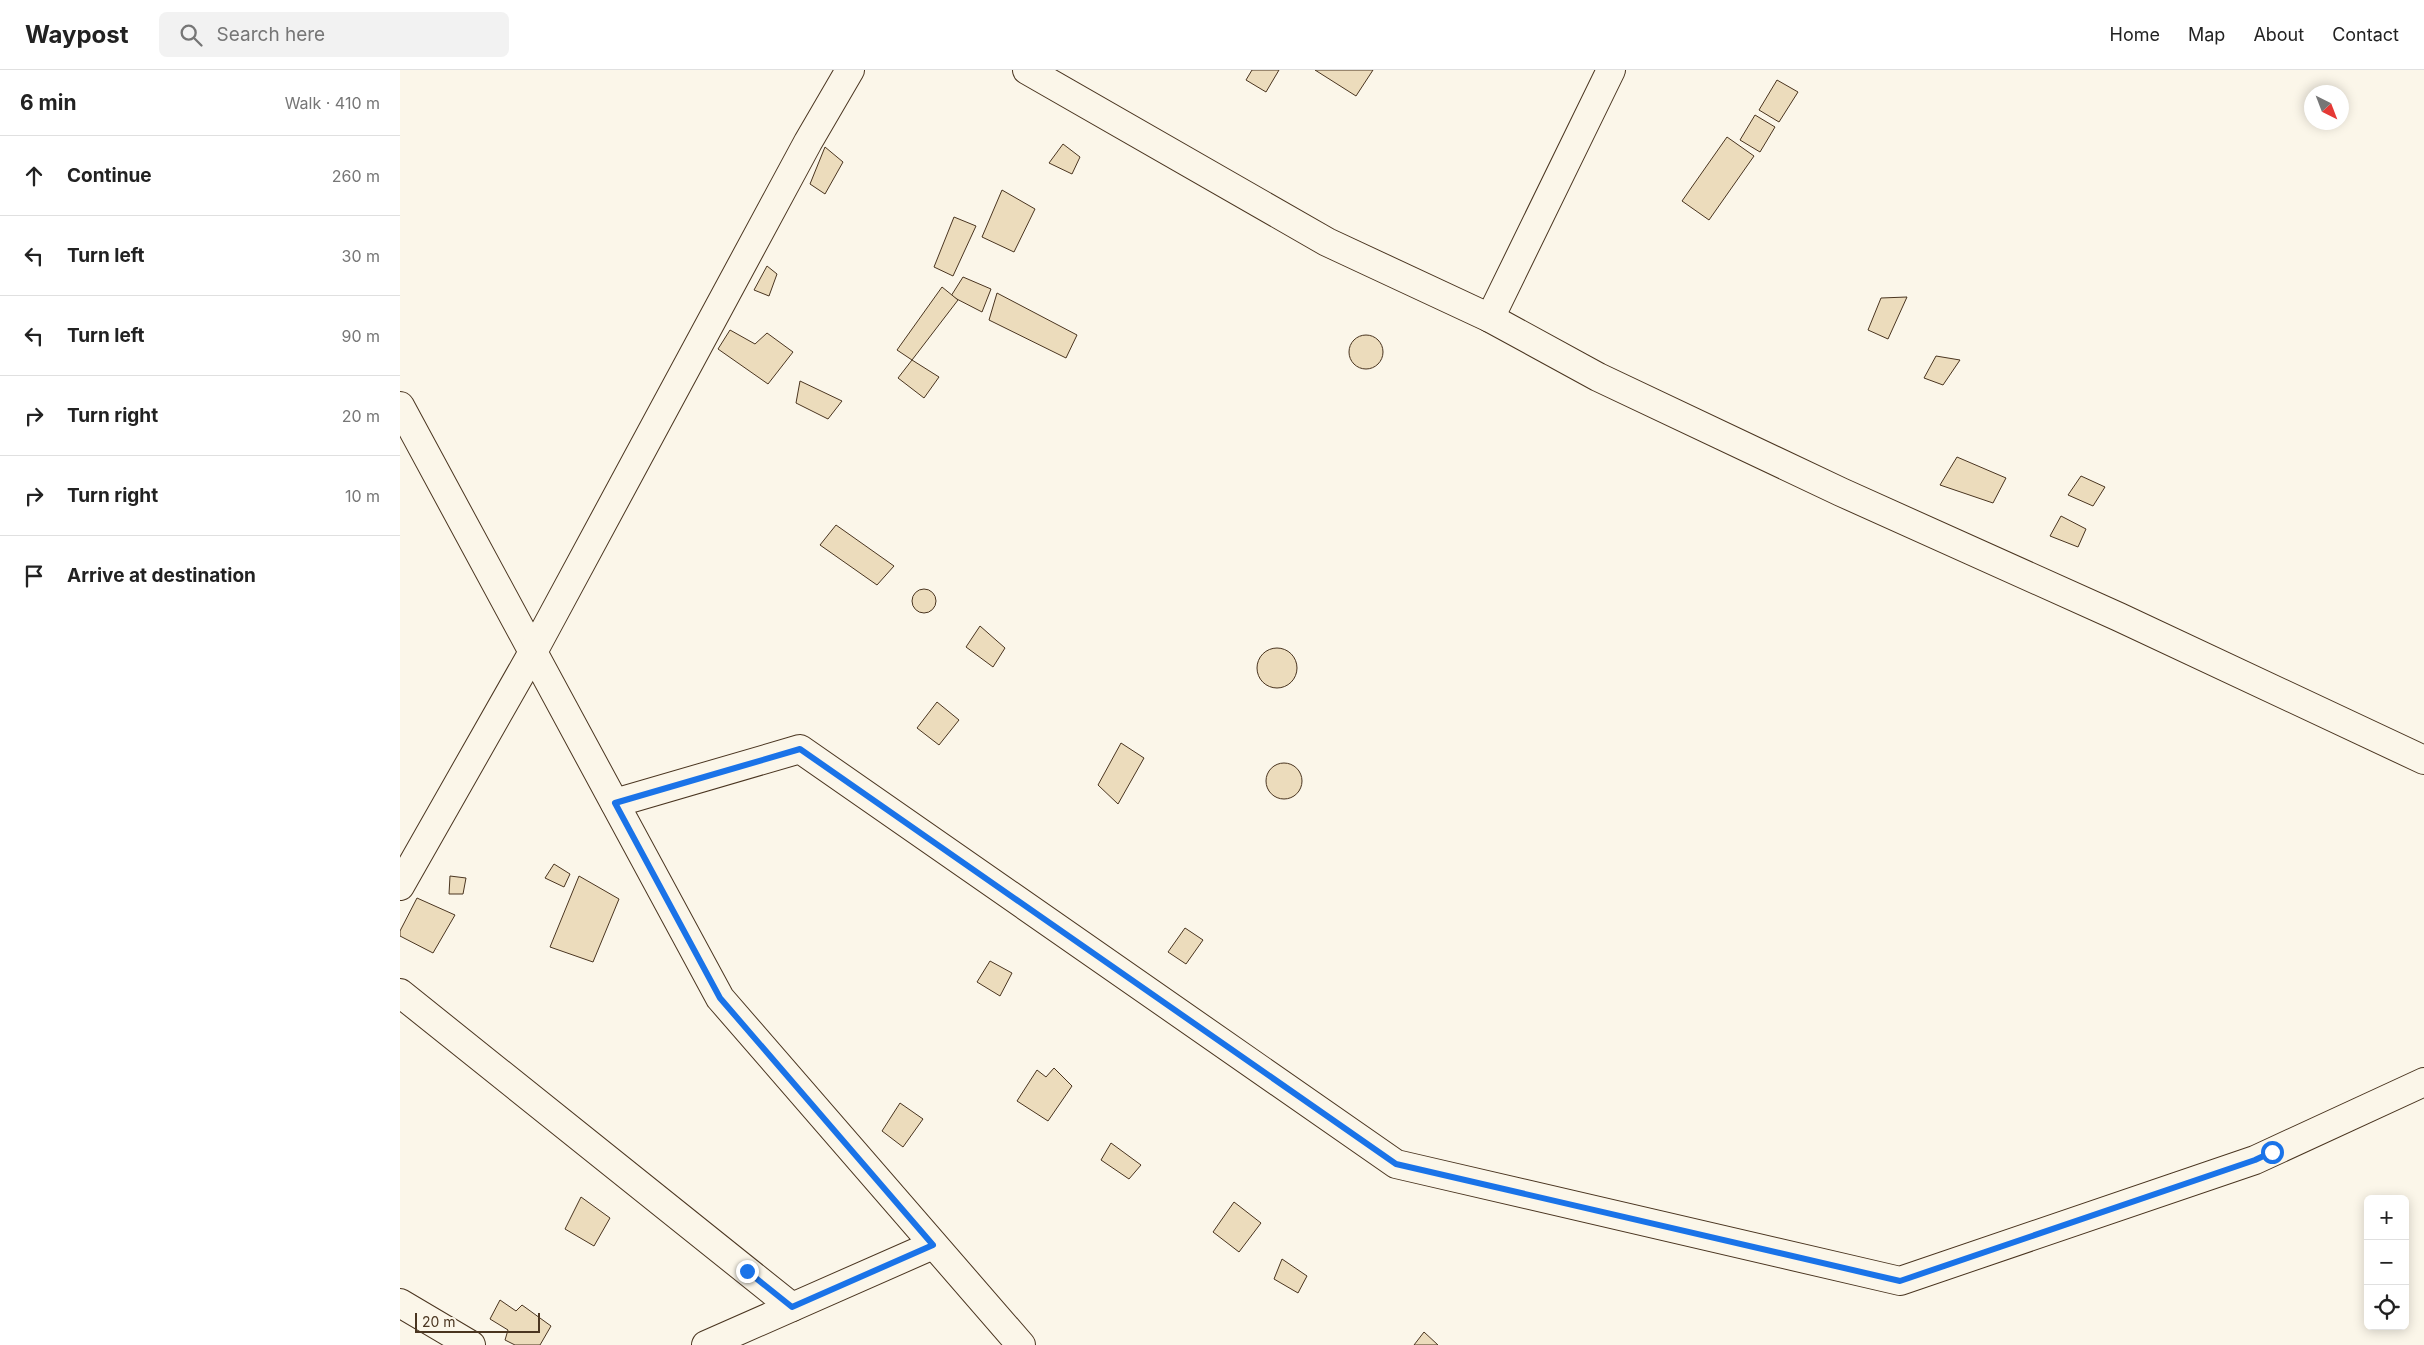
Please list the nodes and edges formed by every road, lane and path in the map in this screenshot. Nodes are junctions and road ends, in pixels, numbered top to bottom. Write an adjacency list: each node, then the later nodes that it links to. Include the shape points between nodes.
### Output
1 (850, 70): 6 (street)
2 (1027, 70): 4 (street, via 1326,242)
3 (1611, 70): 4 (street)
4 (1490, 318): 7 (street, via 1598,377)
5 (400, 406): 6 (street)
6 (533, 652): 8 (street); 9 (street)
7 (2424, 760)
8 (615, 803): 11 (street, via 800,749 1396,1164 1900,1281 2255,1160); 12 (street, via 720,998)
9 (400, 886)
10 (400, 993): 14 (street)
11 (2424, 1082)
12 (933, 1245): 14 (street); 17 (street)
13 (400, 1303): 15 (street)
14 (792, 1307): 16 (street)
15 (471, 1345)
16 (706, 1345)
17 (1021, 1345)

